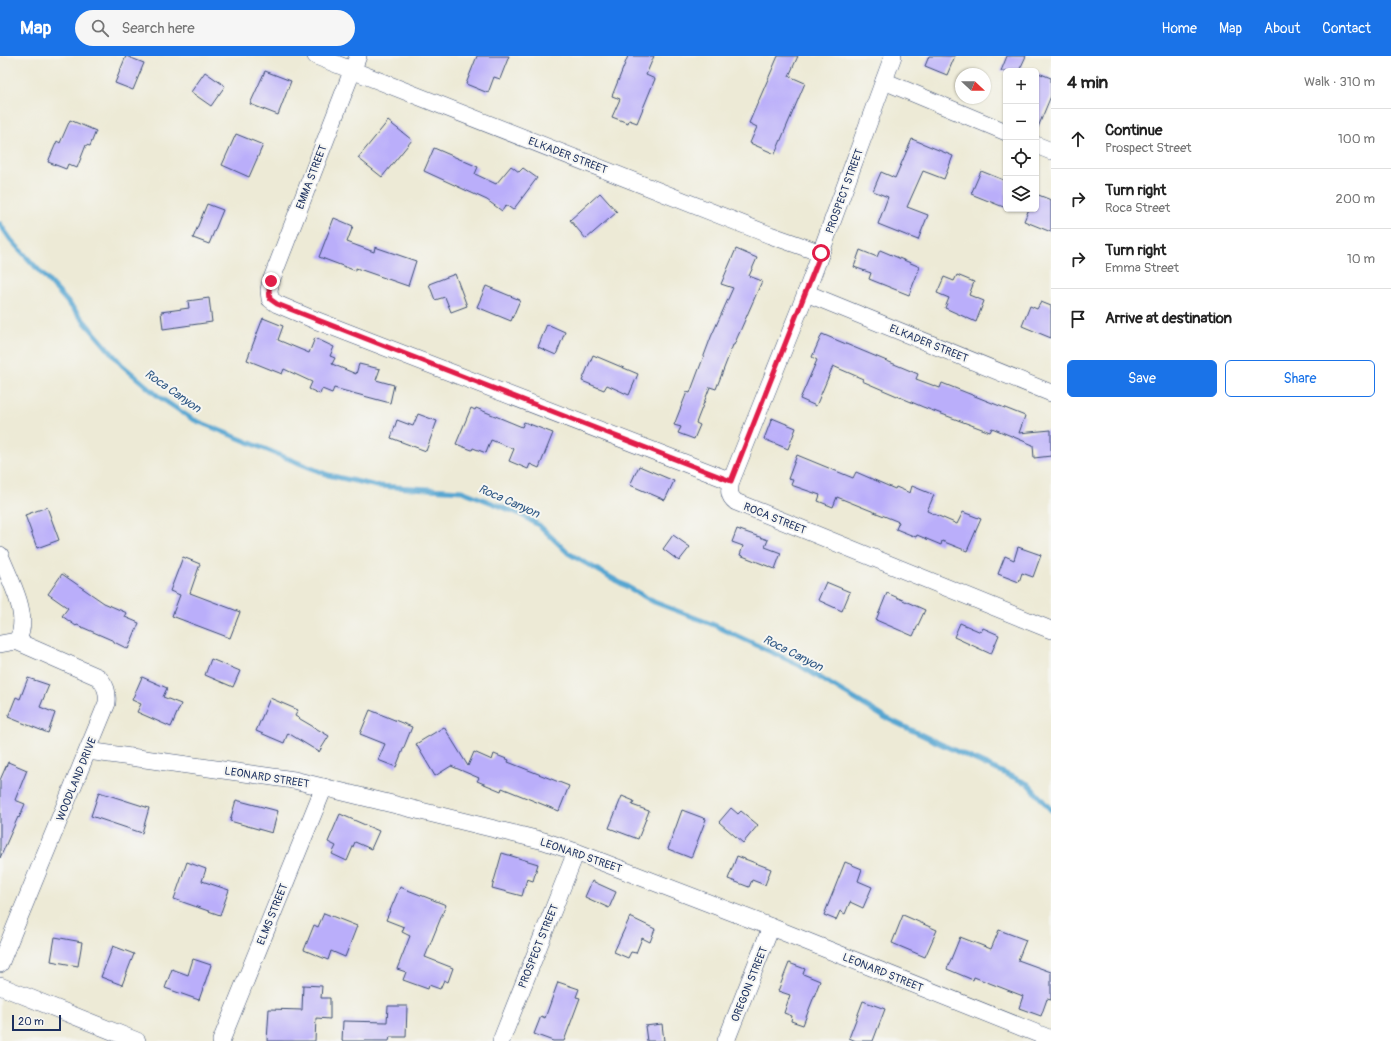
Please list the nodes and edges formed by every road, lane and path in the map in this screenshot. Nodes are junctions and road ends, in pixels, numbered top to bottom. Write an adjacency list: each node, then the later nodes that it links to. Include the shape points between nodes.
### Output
1 (316, 56): 3 (street, ELKADER STREET)
2 (893, 56): 4 (street, PROSPECT STREET)
3 (355, 63): 8 (street, ELKADER STREET, via 756,229); 11 (street, EMMA STREET, via 271,281 270,299 310,318)
4 (884, 81): 5 (street); 8 (street, PROSPECT STREET)
5 (1003, 131)
6 (1039, 146): 7 (street)
7 (1051, 151)
8 (821, 253): 9 (street, PROSPECT STREET)
9 (806, 293): 10 (street, ELKADER STREET); 11 (street, PROSPECT STREET)
10 (1051, 393)
11 (731, 481): 13 (street, ROCA STREET, via 729,494 736,502)
12 (0, 555): 14 (street, via 20,605 21,630)
13 (1051, 630)
14 (8, 643): 15 (street, WOODLAND DRIVE, via 98,677 104,683 108,693 107,703)
15 (88, 751): 16 (street, LEONARD STREET, via 294,780); 19 (street, WOODLAND DRIVE)
16 (324, 787): 17 (street, LEONARD STREET, via 544,841); 23 (street, ELMS STREET)
17 (576, 852): 18 (street, LEONARD STREET); 24 (street, PROSPECT STREET)
18 (771, 927): 21 (street, LEONARD STREET); 25 (street, OREGON STREET)
19 (0, 964)
20 (0, 986): 22 (street)
21 (1051, 1039)
22 (137, 1041)
23 (221, 1041)
24 (501, 1041)
25 (726, 1041)

